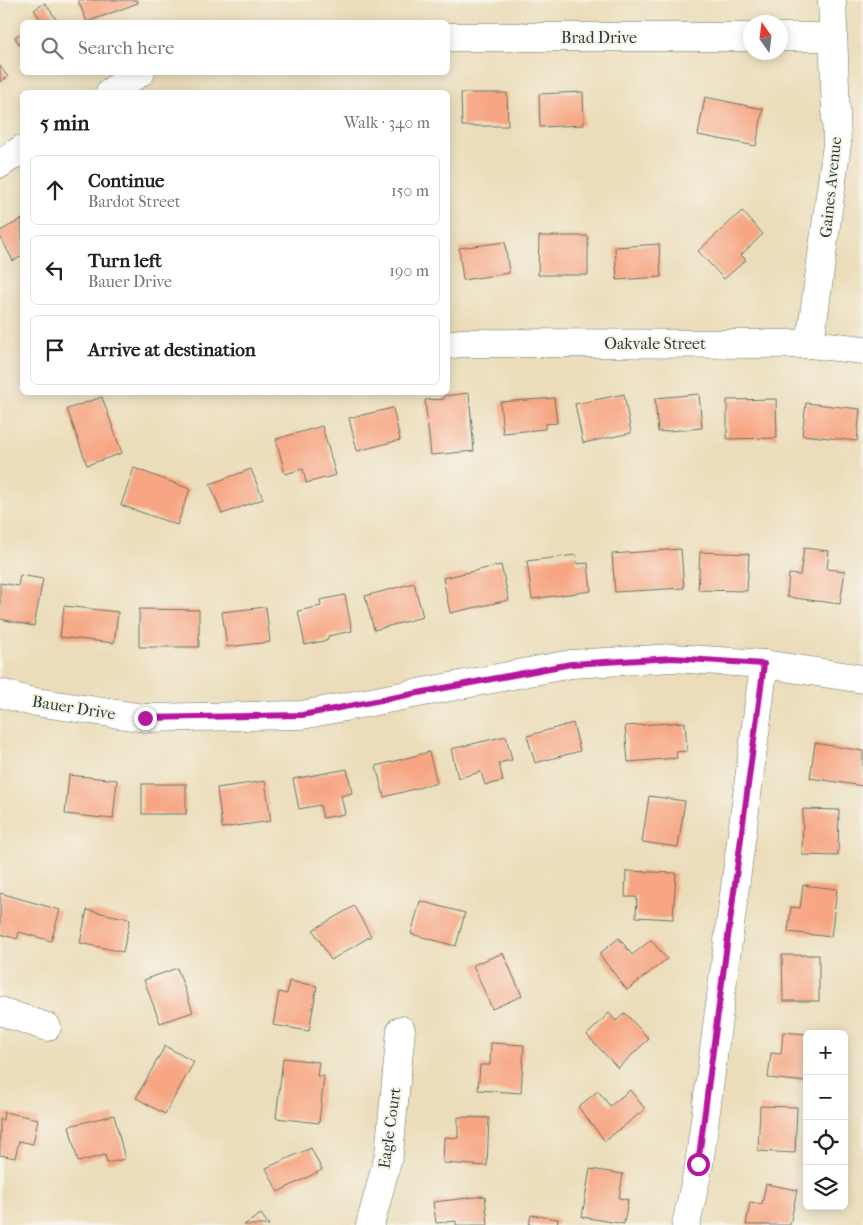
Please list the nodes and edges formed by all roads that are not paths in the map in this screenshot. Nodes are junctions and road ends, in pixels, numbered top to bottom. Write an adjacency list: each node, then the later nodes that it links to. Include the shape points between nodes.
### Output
1 (832, 0): 5 (street, Gaines Avenue)
2 (450, 37): 3 (street, Brad Drive)
3 (743, 37)
4 (788, 37): 5 (street)
5 (832, 37): 10 (street, Gaines Avenue, via 837,144)
6 (137, 75): 7 (street)
7 (113, 90)
8 (20, 150): 9 (street)
9 (0, 164)
10 (810, 344): 11 (street, Oakvale Street); 12 (street, Oakvale Street)
11 (450, 345)
12 (863, 350)
13 (764, 664): 14 (street, Bauer Drive); 15 (street, Bauer Drive, via 673,658 571,664 302,715 145,718 29,701); 20 (street, via 700,1155)
14 (863, 679)
15 (0, 693)
16 (0, 1011): 17 (street)
17 (47, 1027)
18 (401, 1030): 19 (street, Eagle Court, via 389,1154)
19 (370, 1225)
20 (686, 1225)

